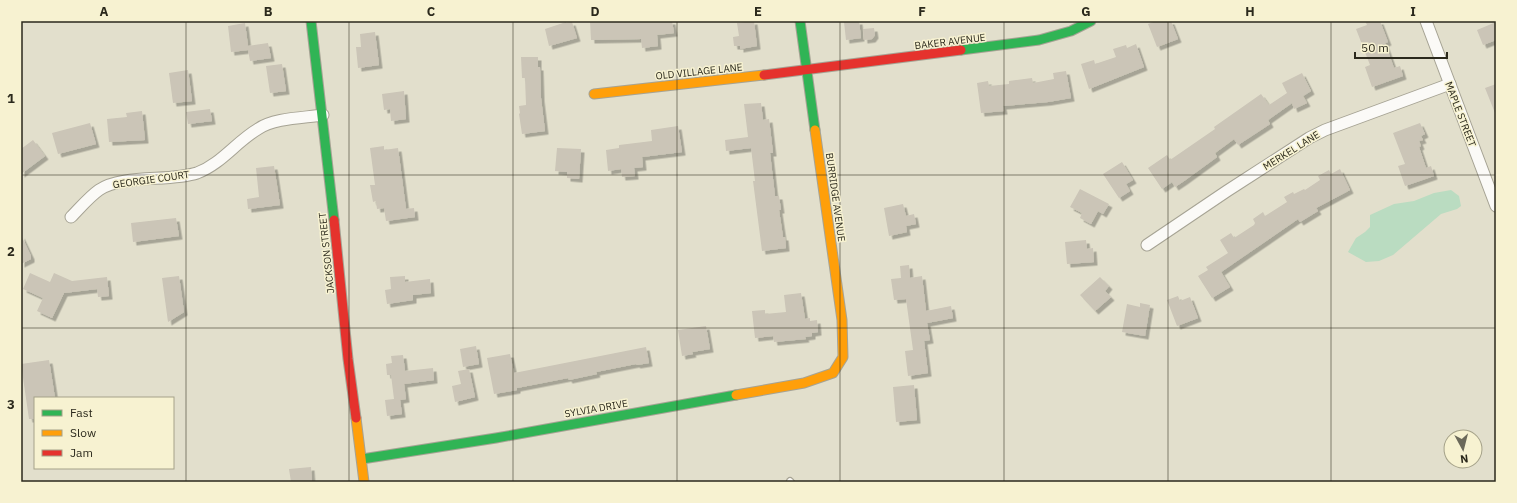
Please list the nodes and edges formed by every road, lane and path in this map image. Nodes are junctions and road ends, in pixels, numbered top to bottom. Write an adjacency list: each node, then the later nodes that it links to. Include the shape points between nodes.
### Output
1 (311, 21): 8 (street, JACKSON STREET)
2 (800, 21): 5 (street, BURRIDGE AVENUE)
3 (1091, 21): 5 (street, BAKER AVENUE, via 1071,31 1039,40)
4 (1426, 21): 6 (street, MAPLE STREET)
5 (807, 70): 7 (street, OLD VILLAGE LANE); 12 (street, BURRIDGE AVENUE, via 842,320 843,357)
6 (1450, 84): 9 (street, MAPLE STREET); 11 (street, MERKEL LANE, via 1309,138)
7 (594, 94)
8 (322, 115): 10 (street, GEORGIE COURT, via 270,122 247,136 215,164 196,173 112,183 98,190); 13 (street, JACKSON STREET, via 350,378)
9 (1496, 206)
10 (71, 217)
11 (1147, 245)
12 (833, 373): 13 (street, SYLVIA DRIVE, via 804,383)
13 (362, 459): 14 (street, JACKSON STREET)
14 (364, 482)

